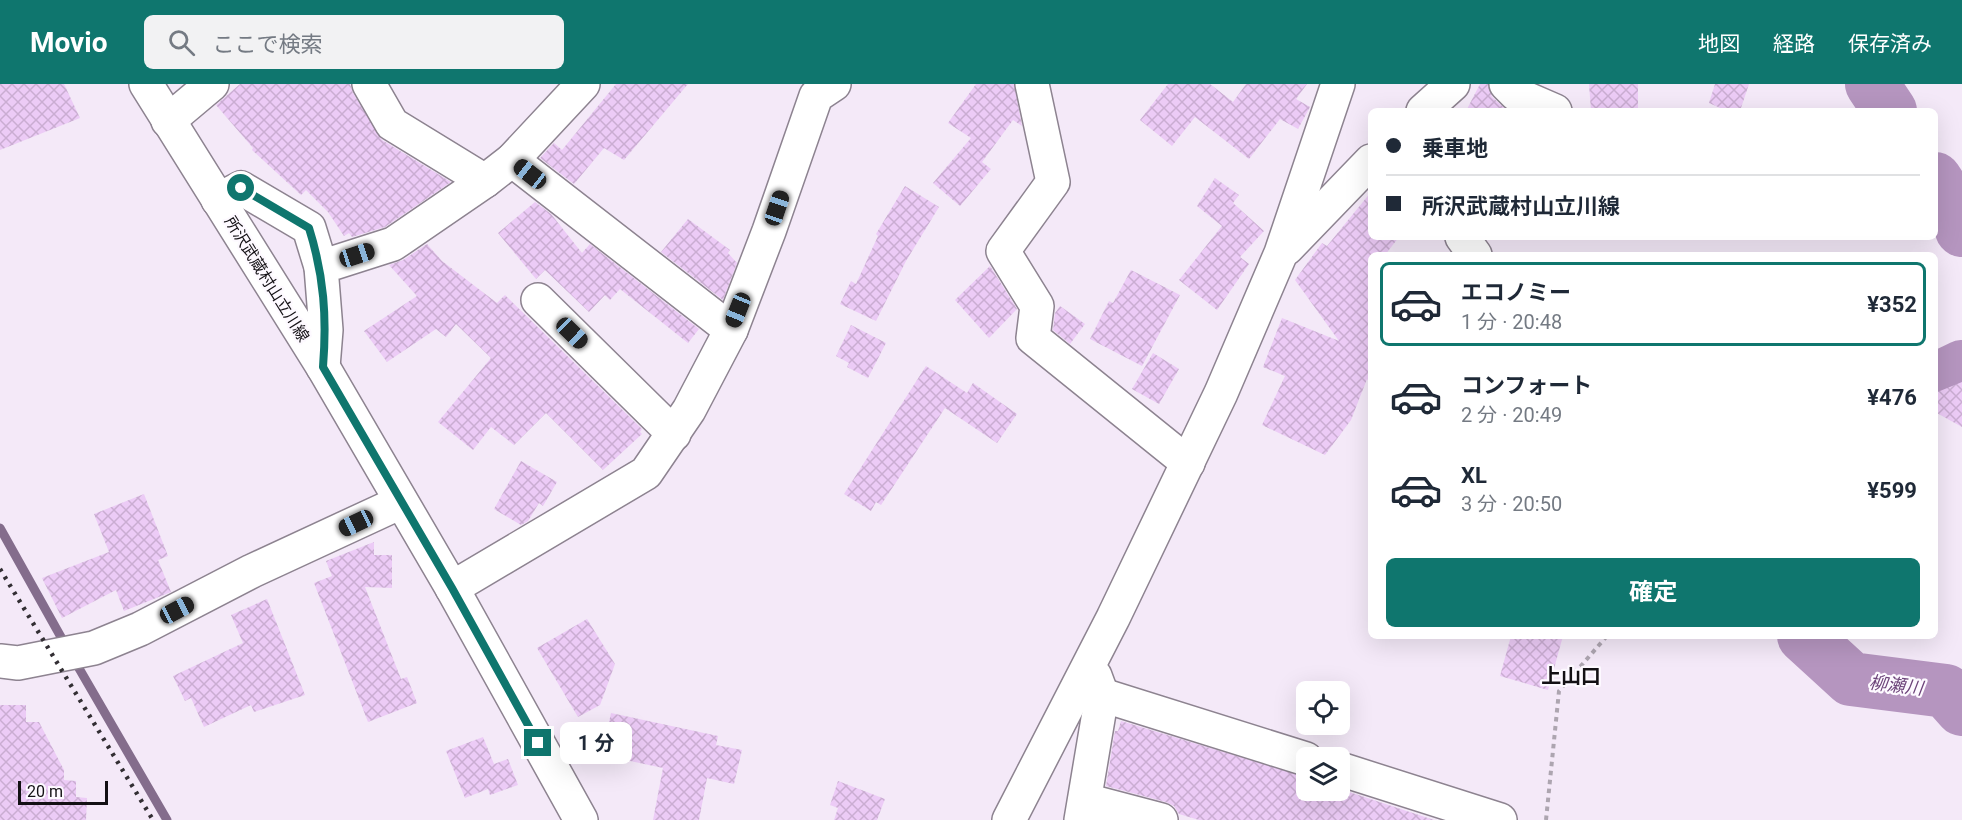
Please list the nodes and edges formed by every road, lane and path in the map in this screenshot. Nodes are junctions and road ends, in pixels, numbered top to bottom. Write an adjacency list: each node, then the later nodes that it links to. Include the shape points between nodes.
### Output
1 (146, 84): 12 (street, 所沢武蔵村山立川線)
2 (212, 84): 12 (street)
3 (369, 84): 15 (street, via 392,124)
4 (583, 84): 13 (street)
5 (1032, 84): 23 (street, via 1053,182 1003,250 1037,306 1033,338)
6 (1338, 84): 17 (street)
7 (1453, 84): 10 (street)
8 (1506, 84): 11 (street, via 1516,94)
9 (818, 88): 20 (street)
10 (1426, 108)
11 (1548, 108)
12 (168, 121): 16 (street, 所沢武蔵村山立川線)
13 (512, 160): 15 (street); 20 (street)
14 (1368, 164): 17 (street)
15 (485, 181): 18 (street, via 393,244)
16 (218, 200): 18 (street, via 241,188 309,228); 21 (street, 所沢武蔵村山立川線)
17 (1281, 253): 23 (street)
18 (321, 267): 21 (street, via 326,330)
19 (538, 300): 22 (street)
20 (730, 330): 22 (street)
21 (323, 367): 24 (street, 所沢武蔵村山立川線)
22 (674, 434): 25 (street, via 646,473)
23 (1188, 463): 28 (street)
24 (401, 502): 25 (street, 所沢武蔵村山立川線); 27 (street, via 94,648 18,663)
25 (452, 588): 33 (street, 所沢武蔵村山立川線)
26 (1604, 639): 37 (path, via 1559,691)
27 (0, 661)
28 (1090, 663): 29 (street); 34 (street)
29 (1102, 695): 30 (street); 32 (street)
30 (1296, 756)
31 (1350, 772): 36 (street)
32 (1083, 810): 35 (street)
33 (581, 820)
34 (1009, 820)
35 (1161, 820)
36 (1500, 820)
37 (1546, 820)

